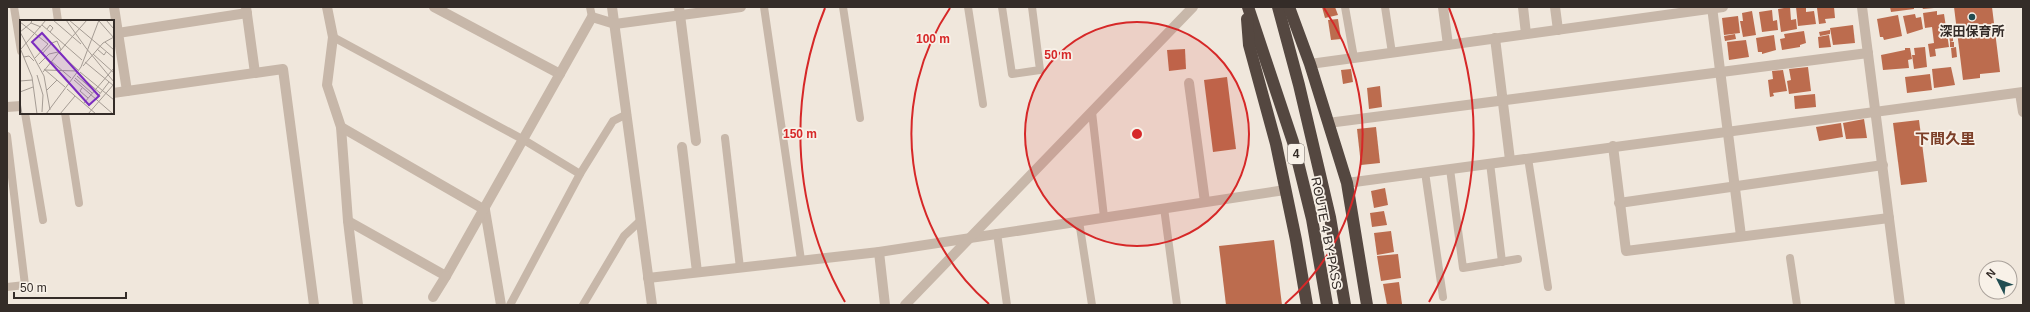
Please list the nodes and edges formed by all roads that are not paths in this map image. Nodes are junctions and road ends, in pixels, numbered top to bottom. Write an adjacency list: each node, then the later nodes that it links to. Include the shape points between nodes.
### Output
1 (14, 7): 36 (lane)
2 (56, 7): 29 (lane)
3 (114, 7): 32 (street)
4 (327, 7): 34 (street)
5 (434, 7): 44 (street)
6 (612, 7): 30 (street)
7 (741, 7): 24 (street)
8 (764, 7): 95 (lane)
9 (843, 7): 59 (lane)
10 (968, 7): 50 (lane)
11 (1002, 7): 12 (lane, via 1012,74 1040,70)
12 (1032, 7)
13 (1193, 7): 53 (street)
14 (1247, 7): 78 (highway, via 1249,45 1276,144); 118 (highway, ROUTE 4 BY-PASS / 4, via 1293,142 1312,218)
15 (1278, 7): 119 (highway, ROUTE 4 BY-PASS / 4, via 1330,217)
16 (1289, 7): 41 (highway)
17 (1345, 7): 40 (lane)
18 (1385, 7): 38 (lane)
19 (1443, 7): 37 (street)
20 (1523, 7): 33 (street)
21 (1555, 7): 31 (street)
22 (1723, 7): 25 (street)
23 (1862, 7): 39 (street)
24 (723, 8): 27 (street)
25 (1712, 8): 31 (street); 42 (street)
26 (246, 10): 32 (street); 43 (street)
27 (679, 11): 30 (street); 66 (street)
28 (591, 12): 30 (street); 44 (street)
29 (58, 20)
30 (615, 24): 58 (street)
31 (1558, 30): 33 (street)
32 (118, 33): 46 (street)
33 (1526, 34): 35 (street)
34 (333, 37): 61 (street, via 327,85); 65 (lane)
35 (1495, 38): 37 (street); 49 (street)
36 (20, 45)
37 (1448, 45): 38 (street)
38 (1392, 53): 40 (street)
39 (1868, 53): 42 (street); 54 (street)
40 (1354, 58): 41 (street)
41 (1310, 64): 60 (highway)
42 (1720, 72): 49 (street); 62 (street)
43 (255, 73): 46 (street); 106 (street, via 283,69)
44 (560, 74): 65 (street)
45 (1189, 83): 79 (street)
46 (127, 91): 48 (street)
47 (2021, 92): 54 (street); 55 (street)
48 (114, 93)
49 (1503, 100): 60 (street); 70 (street)
50 (983, 104)
51 (20, 106): 52 (street)
52 (7, 107)
53 (1092, 112): 84 (lane); 91 (street)
54 (1876, 112): 62 (street); 72 (street)
55 (2023, 112)
56 (26, 114): 86 (lane)
57 (65, 114): 80 (lane)
58 (626, 114): 75 (lane, via 613,121); 88 (street)
59 (860, 118)
60 (1328, 123): 76 (highway)
61 (341, 127): 83 (street); 87 (street)
62 (1728, 131): 67 (street); 77 (street)
63 (7, 136): 102 (lane, via 25,285)
64 (725, 138): 98 (lane)
65 (524, 140): 75 (lane); 83 (street)
66 (696, 141)
67 (1613, 146): 69 (street); 81 (street)
68 (682, 147): 99 (street)
69 (1528, 158): 70 (street); 103 (lane)
70 (1510, 160): 71 (street)
71 (1490, 163): 73 (street); 97 (lane)
72 (1883, 165): 77 (street); 85 (street)
73 (1450, 169): 74 (street); 97 (lane, via 1463,268)
74 (1425, 172): 76 (street); 105 (lane)
75 (580, 174): 109 (lane)
76 (1347, 183): 120 (highway)
77 (1735, 187): 81 (street); 92 (street)
78 (1285, 190): 79 (street); 117 (highway)
79 (1205, 202): 82 (street)
80 (79, 203)
81 (1619, 203): 92 (street, via 1626,251)
82 (1164, 208): 84 (street); 116 (lane)
83 (485, 210): 100 (street); 108 (street)
84 (1104, 217): 89 (street)
85 (1889, 218): 92 (street); 122 (street)
86 (43, 220)
87 (348, 220): 100 (street); 107 (street)
88 (640, 221): 101 (street); 110 (lane, via 624,236)
89 (1079, 221): 90 (street); 115 (lane)
90 (996, 233): 91 (street); 114 (lane)
91 (973, 236): 93 (street); 113 (street)
92 (1741, 236)
93 (879, 252): 95 (street); 112 (street)
94 (1790, 258): 121 (lane)
95 (801, 260): 98 (street)
96 (1518, 260): 97 (lane)
97 (1502, 262)
98 (740, 268): 99 (street)
99 (697, 272): 101 (street)
100 (446, 276): 104 (street)
101 (648, 278): 111 (street)
102 (7, 287)
103 (1548, 288)
104 (433, 297)
105 (1443, 298)
106 (314, 305)
107 (358, 305)
108 (501, 305)
109 (510, 305)
110 (583, 305)
111 (652, 305)
112 (885, 305)
113 (905, 305)
114 (1007, 305)
115 (1092, 305)
116 (1177, 305)
117 (1307, 305)
118 (1327, 305)
119 (1345, 305)
120 (1367, 305)
121 (1797, 305)
122 (1900, 305)

